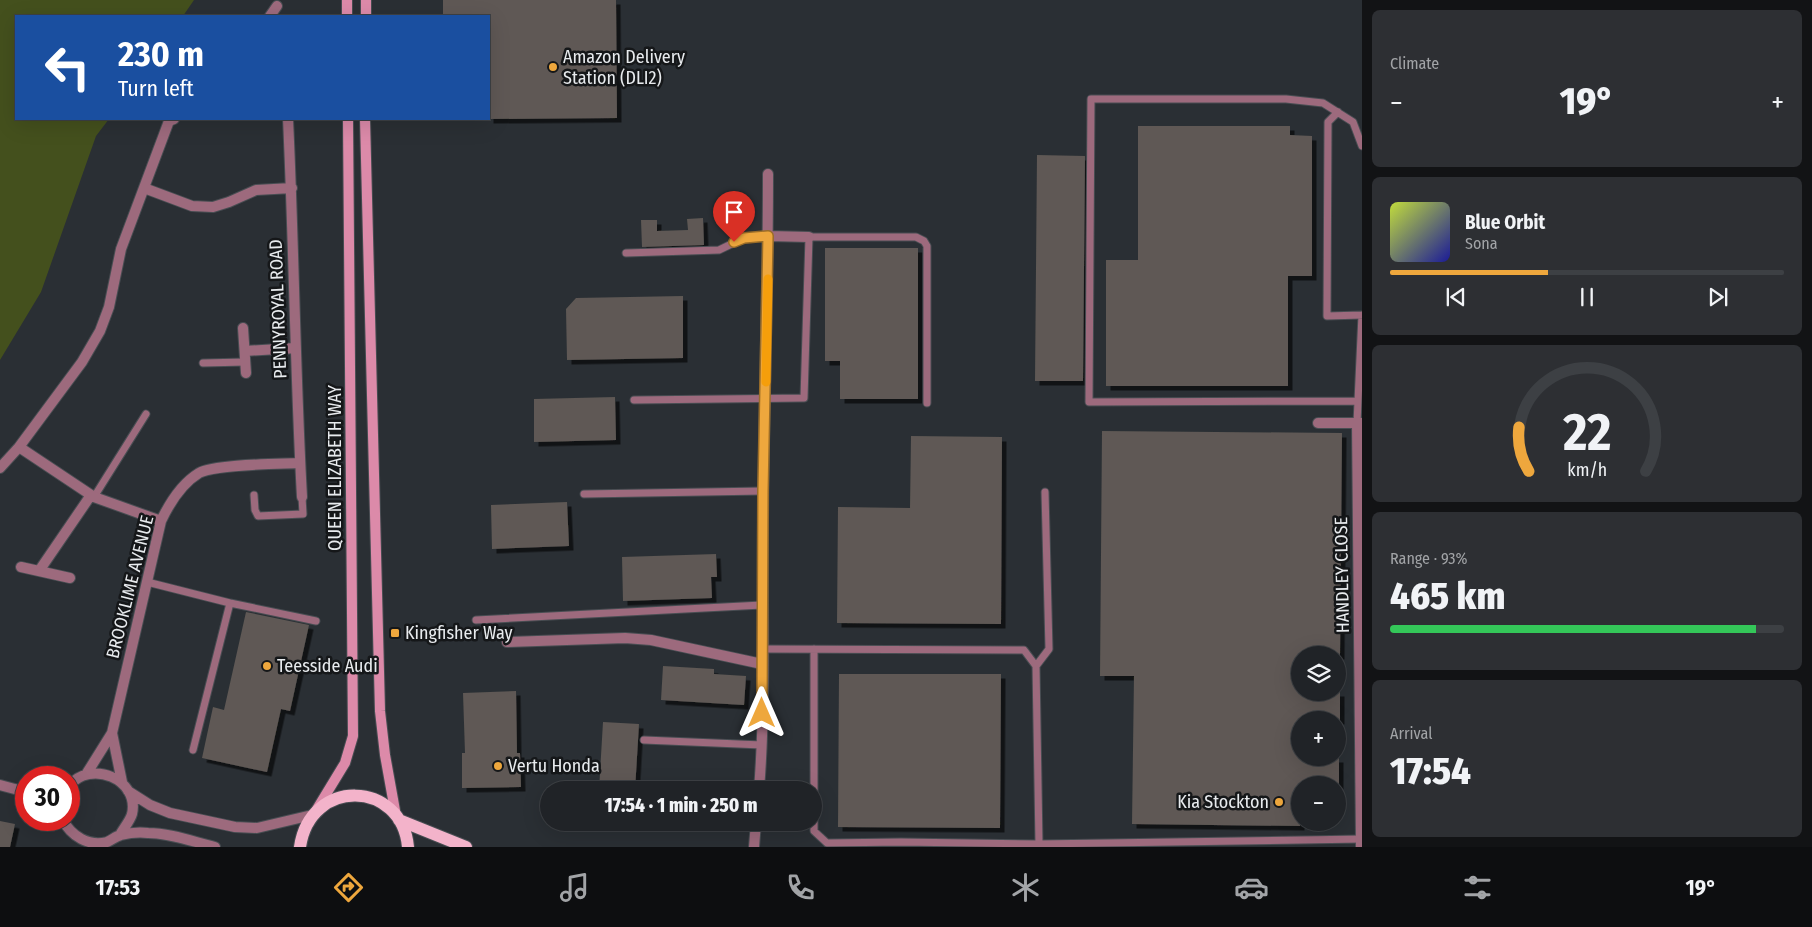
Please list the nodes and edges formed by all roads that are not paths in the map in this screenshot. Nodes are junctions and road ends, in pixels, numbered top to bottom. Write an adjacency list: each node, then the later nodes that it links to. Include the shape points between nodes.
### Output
1 (347, 0): 5 (street)
2 (366, 0): 6 (street)
3 (277, 6): 4 (street)
4 (271, 15)
5 (347, 15)
6 (366, 15)
7 (1338, 112): 12 (lane, via 1353,122); 19 (lane, via 1328,122 1327,316); 27 (lane, via 1324,103 1286,99 1091,99 1089,402)
8 (169, 120): 14 (street)
9 (288, 120): 15 (street, PENNYROYAL ROAD)
10 (348, 120): 66 (street, QUEEN ELIZABETH WAY, via 353,736 345,763)
11 (365, 120): 67 (street, QUEEN ELIZABETH WAY, via 380,711)
12 (1362, 146)
13 (768, 174): 16 (street)
14 (144, 188): 15 (street, via 192,206 213,207 256,190); 32 (street, via 121,249 109,307 100,331 82,362)
15 (292, 188): 21 (street, PENNYROYAL ROAD)
16 (768, 236): 17 (street); 18 (lane, via 744,238 720,250); 25 (street)
17 (808, 237): 25 (lane, via 804,398); 28 (lane, via 916,237 924,241 927,246)
18 (626, 253)
19 (1362, 315): 27 (lane)
20 (243, 328): 22 (street)
21 (295, 348): 22 (street); 33 (street, PENNYROYAL ROAD)
22 (245, 351): 24 (street)
23 (203, 363): 24 (lane)
24 (245, 367)
25 (766, 399): 26 (lane); 35 (street)
26 (634, 400)
27 (1357, 401): 31 (lane)
28 (927, 403)
29 (146, 414): 39 (lane)
30 (1318, 423): 31 (street)
31 (1359, 423): 56 (street, HANDLEY CLOSE)
32 (20, 447): 34 (street); 39 (street)
33 (300, 464): 40 (street, PENNYROYAL ROAD); 41 (street, BROOKLIME AVENUE, via 226,467 201,472 182,486)
34 (0, 468)
35 (763, 491): 37 (lane); 47 (street)
36 (1046, 492): 54 (lane, via 1049,649)
37 (584, 494)
38 (254, 495): 40 (lane, via 258,516 303,514)
39 (92, 496): 41 (street); 43 (street)
40 (302, 498)
41 (161, 521): 45 (street, BROOKLIME AVENUE)
42 (21, 567): 43 (street)
43 (39, 571): 44 (street)
44 (70, 578)
45 (147, 582): 46 (lane); 55 (street, BROOKLIME AVENUE)
46 (230, 603): 49 (lane); 59 (lane)
47 (762, 605): 48 (lane); 51 (street)
48 (476, 620)
49 (316, 621)
50 (507, 642): 53 (street, via 651,640)
51 (762, 649): 52 (lane); 53 (street)
52 (814, 649): 54 (lane, via 1024,650); 73 (lane, via 814,831 826,843)
53 (762, 664): 58 (street)
54 (1036, 666): 73 (lane)
55 (112, 733): 60 (street); 64 (street)
56 (1361, 736): 71 (street, HANDLEY CLOSE)
57 (644, 740): 58 (lane)
58 (762, 745): 62 (street)
59 (193, 750)
60 (87, 773): 61 (street); 64 (street, via 105,773)
61 (80, 776)
62 (760, 781)
63 (0, 785): 65 (street)
64 (125, 787): 66 (street, via 150,805 170,813 236,828 257,828); 70 (street, via 132,800 132,815)
65 (15, 789)
66 (315, 812): 67 (main road, via 336,798 355,795 380,802); 75 (main road, via 302,834)
67 (398, 818): 76 (main road); 77 (main road)
68 (70, 831): 72 (street)
69 (755, 831): 78 (street)
70 (120, 835): 72 (street, via 108,842); 74 (street, via 148,832)
71 (1361, 843): 73 (lane)
72 (88, 844)
73 (1039, 844)
74 (215, 847)
75 (300, 847)
76 (408, 847)
77 (466, 847)
78 (754, 847)

